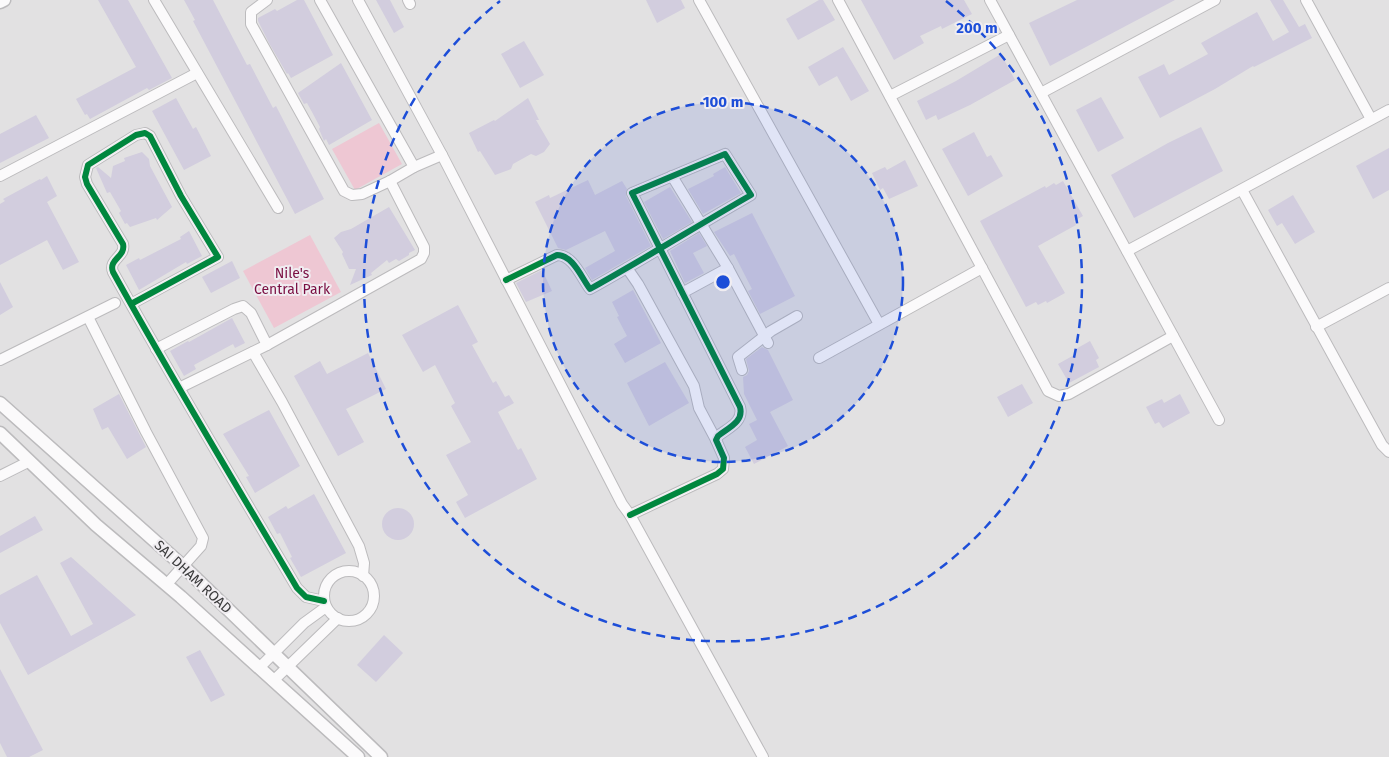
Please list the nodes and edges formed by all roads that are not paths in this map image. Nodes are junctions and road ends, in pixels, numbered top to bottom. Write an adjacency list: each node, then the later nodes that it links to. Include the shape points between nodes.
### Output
1 (4, 0): 11 (street)
2 (154, 0): 13 (street)
3 (267, 0): 22 (street, via 251,12 251,24 344,191 352,195 362,194)
4 (320, 0): 19 (street)
5 (358, 0): 18 (street)
6 (700, 0): 38 (street)
7 (838, 0): 15 (street)
8 (990, 0): 12 (street)
9 (1215, 0): 14 (street)
10 (1306, 0): 17 (street)
11 (0, 2)
12 (1010, 35): 14 (street); 15 (street)
13 (197, 73): 20 (street); 24 (street)
14 (1041, 93): 27 (street)
15 (890, 96): 30 (street)
16 (1389, 110): 17 (street)
17 (1371, 119): 23 (street)
18 (442, 155): 19 (street); 31 (street)
19 (414, 167): 22 (street)
20 (0, 176)
21 (672, 176): 25 (street); 25 (street, via 725,154 751,194); 26 (street, via 632,193)
22 (390, 181): 42 (street, via 424,247 421,259)
23 (1242, 190): 27 (street); 39 (street)
24 (278, 208)
25 (702, 223): 26 (street); 29 (street)
26 (659, 248): 28 (street); 33 (street)
27 (1127, 251): 40 (street)
28 (627, 268): 31 (street, via 590,289 571,261 564,255 557,255); 52 (street, via 694,386 699,408)
29 (728, 268): 33 (street); 41 (street)
30 (982, 268): 38 (street); 40 (street, via 1048,391 1059,396 1069,394)
31 (506, 280): 56 (street)
32 (1389, 288): 39 (street)
33 (682, 293): 52 (street, via 741,411 740,420)
34 (115, 303): 37 (street)
35 (131, 304): 35 (street, via 111,267 123,254 123,244 87,184 86,170 88,165 136,135 145,133 150,136 218,257); 43 (street)
36 (797, 316): 41 (street, via 771,331)
37 (88, 317): 46 (street); 57 (street, via 203,538 201,546)
38 (879, 324): 45 (street)
39 (1316, 327): 53 (street, via 1382,445)
40 (1174, 336): 50 (street)
41 (766, 340): 47 (street, via 738,357)
42 (267, 345): 43 (street, via 251,313 243,306); 44 (street)
43 (156, 349): 48 (street)
44 (253, 352): 48 (street); 58 (street, via 359,546 364,563)
45 (819, 358)
46 (0, 360)
47 (742, 370)
48 (179, 388): 60 (street, via 297,588 306,597)
49 (0, 403): 57 (street, SAI DHAM ROAD)
50 (1219, 420)
51 (0, 433): 54 (street, SAI DHAM ROAD)
52 (716, 440): 56 (street, via 724,458 723,469)
53 (1389, 452)
54 (30, 461): 55 (street); 59 (street, SAI DHAM ROAD, via 96,525)
55 (0, 476)
56 (630, 515): 68 (street)
57 (184, 567): 59 (street); 62 (street, SAI DHAM ROAD)
58 (363, 576): 60 (street, via 351,571 335,575 325,588); 61 (street, via 371,584 374,600 371,608 359,619)
59 (167, 584): 64 (street, SAI DHAM ROAD)
60 (325, 604): 61 (street); 62 (street)
61 (338, 618): 63 (street)
62 (273, 654): 63 (street, SAI DHAM ROAD); 64 (street)
63 (289, 667): 65 (street); 67 (street, SAI DHAM ROAD)
64 (259, 668): 65 (street, SAI DHAM ROAD)
65 (273, 681): 66 (street, SAI DHAM ROAD)
66 (358, 757)
67 (381, 757)
68 (764, 757)

